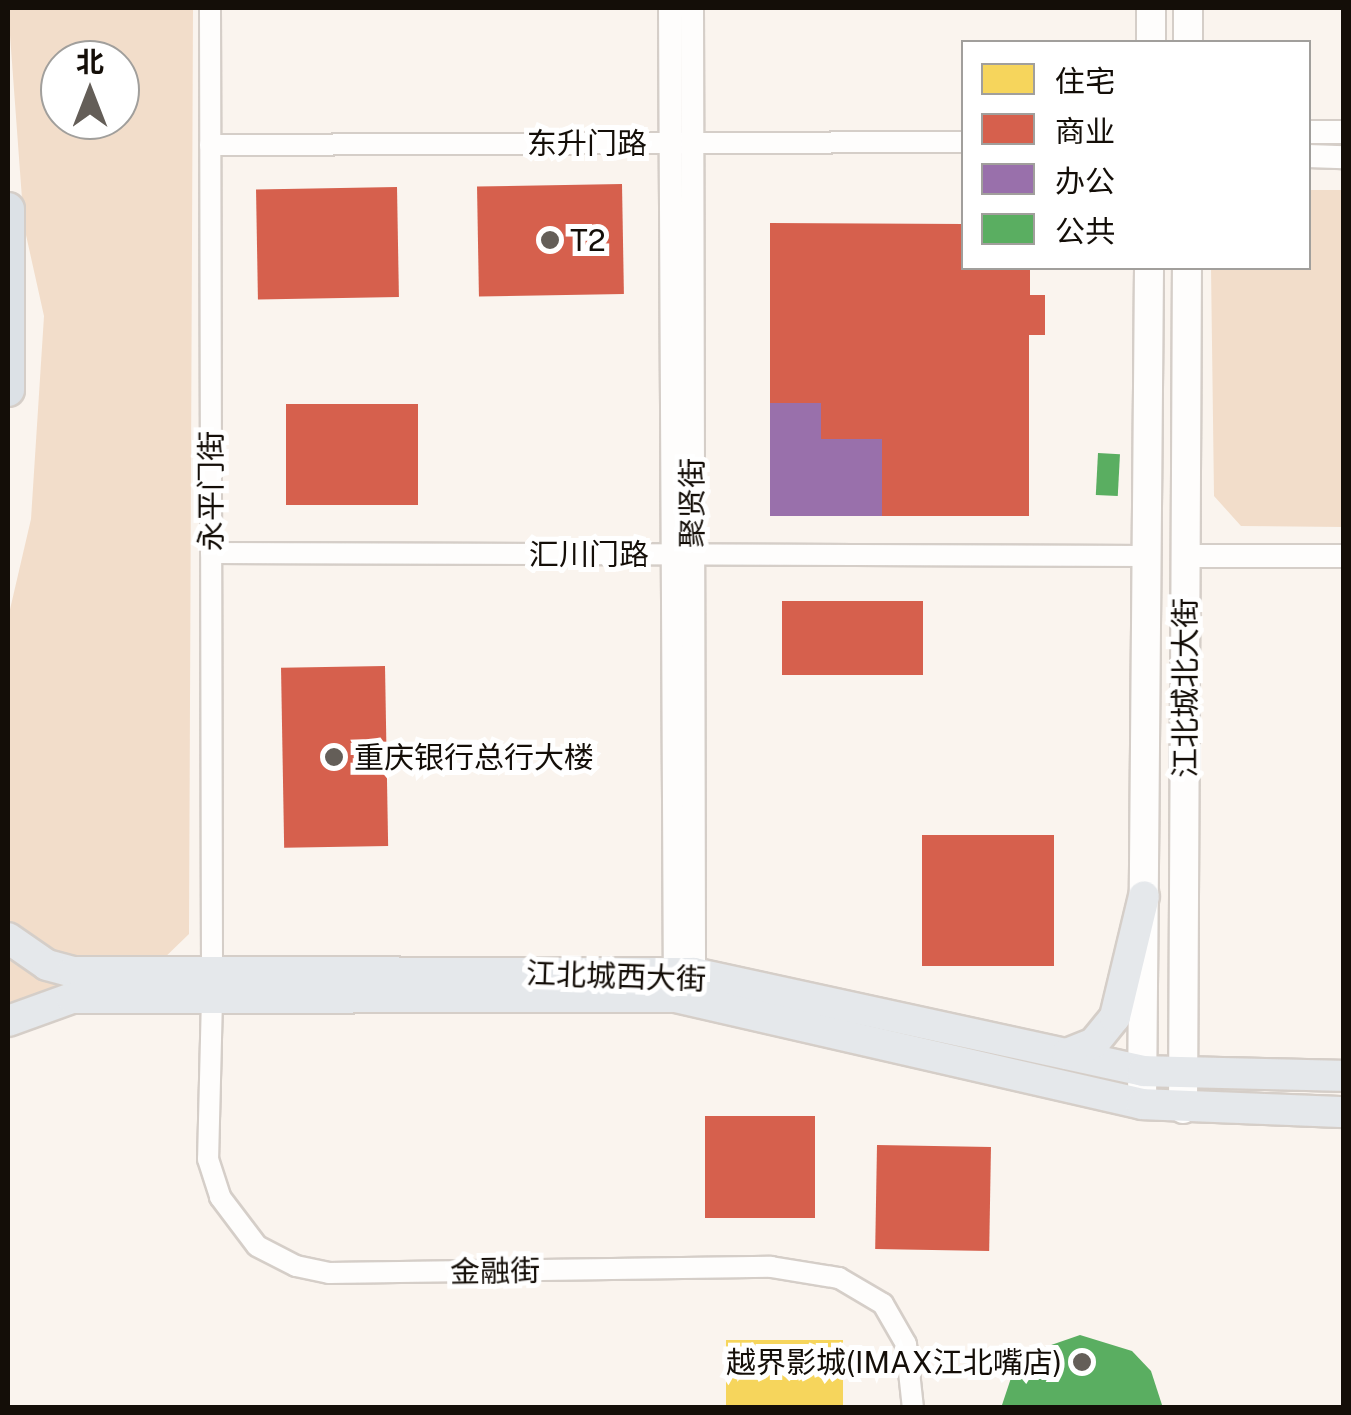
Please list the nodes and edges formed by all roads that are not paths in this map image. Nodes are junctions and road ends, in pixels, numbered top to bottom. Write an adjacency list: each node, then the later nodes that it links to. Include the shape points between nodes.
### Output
1 (210, 8): 12 (street, 永平门街)
2 (670, 8): 10 (street, 聚贤街)
3 (692, 8): 10 (street, 聚贤街)
4 (1151, 8): 6 (main road)
5 (1188, 8): 7 (main road)
6 (1150, 40)
7 (1188, 40)
8 (1311, 132): 9 (street)
9 (1344, 132)
10 (682, 142): 11 (street, 东升门路); 12 (street, 东升门路); 20 (street, 聚贤街)
11 (961, 142)
12 (210, 145): 19 (street, 永平门街)
13 (1311, 156): 14 (street)
14 (1344, 157)
15 (8, 210): 18 (highway)
16 (1149, 270): 21 (main road, 江北城北大街)
17 (1187, 270): 22 (main road, 江北城北大街)
18 (8, 390)
19 (211, 553): 20 (street, 汇川门路); 27 (street, 永平门街)
20 (681, 554): 21 (street, 汇川门路); 26 (street, 聚贤街)
21 (1147, 556): 24 (main road, 江北城北大街)
22 (1186, 556): 23 (street); 31 (main road, 江北城北大街)
23 (1344, 556)
24 (1144, 896): 29 (main road, via 1115,1017 1094,1043); 30 (main road, 江北城北大街)
25 (8, 938): 27 (main road, 江北城西大街, via 47,965 73,972)
26 (684, 985): 27 (main road, 江北城西大街); 29 (main road, 江北城西大街); 33 (main road, 江北城西大街)
27 (212, 986): 28 (main road, 江北城西大街, via 72,998); 36 (street, 金融街, via 208,1159 220,1196 257,1246 328,1273 771,1268 838,1278 883,1304 898,1330)
28 (8, 1021)
29 (1067, 1054): 30 (main road, 江北城西大街)
30 (1143, 1070): 31 (main road, 江北城西大街); 33 (main road, 江北城北大街)
31 (1184, 1074): 32 (main road, 江北城西大街); 34 (main road, 江北城北大街)
32 (1344, 1076)
33 (1142, 1104): 34 (main road, 江北城西大街)
34 (1183, 1109): 35 (main road, 江北城西大街)
35 (1344, 1112)
36 (912, 1408)

